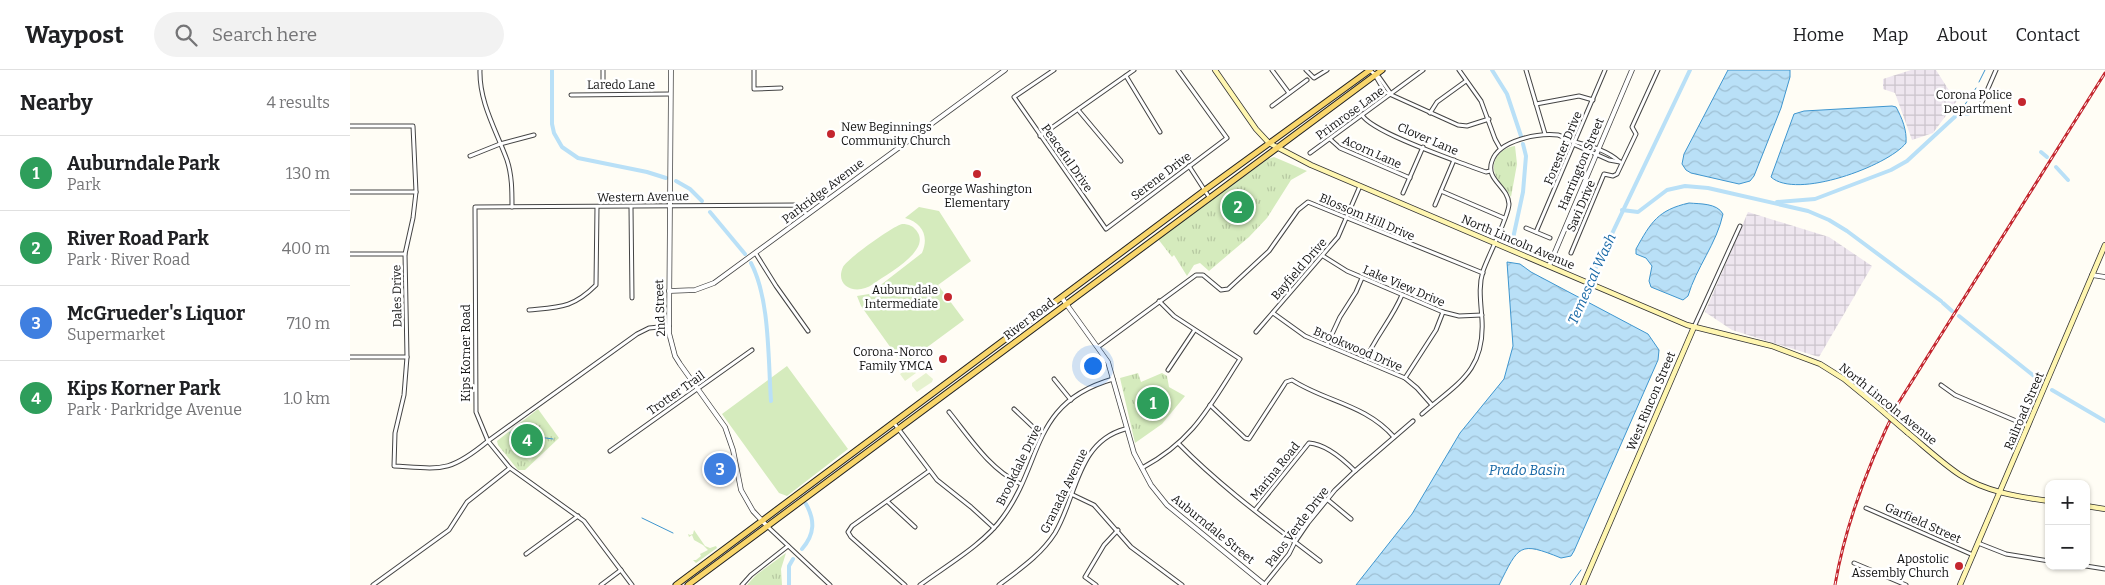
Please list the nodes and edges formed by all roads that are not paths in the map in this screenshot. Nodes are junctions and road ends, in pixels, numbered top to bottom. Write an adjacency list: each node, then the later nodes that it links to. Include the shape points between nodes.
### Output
1 (480, 70): 48 (street, via 479,87)
2 (603, 70): 26 (street)
3 (671, 70): 29 (street, 2nd Street)
4 (754, 70): 27 (street, via 754,89)
5 (1005, 70): 75 (street, Parkridge Avenue)
6 (1054, 70): 44 (street, Peaceful Drive, via 1014,97)
7 (1134, 70): 23 (street)
8 (1178, 70): 59 (street, Serene Drive, via 1227,138)
9 (1215, 70): 47 (main road, North Lincoln Avenue, via 1256,129)
10 (1272, 70): 28 (street)
11 (1306, 70): 12 (street, via 1314,78)
12 (1326, 70)
13 (1369, 70): 22 (street); 47 (main road, River Road)
14 (1382, 70): 22 (main road, River Road)
15 (1424, 70): 30 (street, Primrose Lane)
16 (1459, 70): 25 (street)
17 (1527, 70): 33 (street)
18 (1605, 70): 32 (street, Forester Drive)
19 (1632, 70): 52 (street, Harrington Street)
20 (1658, 70): 58 (street, via 1632,127 1636,134)
21 (1996, 70): 35 (street)
22 (1375, 75): 30 (street, via 1385,92); 50 (main road, River Road)
23 (1126, 76): 36 (street); 41 (street)
24 (1307, 80): 28 (street)
25 (1466, 80): 37 (street, via 1438,102); 39 (street, via 1482,101)
26 (603, 84)
27 (781, 88)
28 (1289, 93): 34 (street)
29 (670, 94): 31 (street, Laredo Lane); 69 (street, 2nd Street)
30 (1391, 94): 37 (street); 38 (street, Primrose Lane)
31 (571, 95)
32 (1593, 100): 33 (street, via 1579,96); 46 (street, Forester Drive)
33 (1536, 104): 43 (street)
34 (1272, 106)
35 (1979, 109)
36 (1079, 110): 44 (street); 57 (street)
37 (1430, 113): 39 (street, via 1467,126)
38 (1362, 115): 45 (street, Primrose Lane); 49 (street, Clover Lane, via 1371,125)
39 (1489, 119): 51 (street)
40 (350, 126): 66 (street, Dales Drive, via 413,126)
41 (1160, 132)
42 (534, 134): 48 (street)
43 (1545, 134): 46 (street); 51 (street)
44 (1040, 136): 80 (street, Peaceful Drive)
45 (1330, 140): 53 (street, Primrose Lane); 61 (street, Acorn Lane, via 1340,148)
46 (1574, 142): 52 (street); 54 (street); 81 (street, Forester Drive)
47 (1270, 143): 50 (main road, North Lincoln Avenue); 63 (main road, River Road)
48 (500, 144): 55 (street); 72 (street, via 511,179)
49 (1423, 147): 56 (street, Clover Lane); 61 (street)
50 (1276, 148): 62 (main road, North Lincoln Avenue); 68 (main road, River Road)
51 (1500, 148): 60 (street, via 1492,160)
52 (1598, 149): 54 (street, Harrington Street); 58 (street)
53 (1310, 153)
54 (1596, 154): 58 (street); 90 (street, Harrington Street)
55 (470, 156)
56 (1454, 160): 60 (street, Clover Lane); 64 (street)
57 (1120, 161)
58 (1621, 162): 85 (street, Savi Drive, via 1617,174 1604,174)
59 (1189, 166): 63 (street); 80 (street, Serene Drive)
60 (1490, 171): 77 (street, via 1506,194 1509,206)
61 (1410, 178): 67 (street)
62 (1360, 186): 76 (street, Bayfield Drive); 83 (main road, North Lincoln Avenue)
63 (1205, 190): 68 (street); 98 (main road, River Road)
64 (1441, 191): 70 (street); 77 (street)
65 (350, 192): 66 (street)
66 (416, 192): 87 (street, Dales Drive)
67 (1403, 193)
68 (1209, 197): 100 (main road, River Road)
69 (670, 206): 74 (street, Western Avenue); 75 (street, Western Avenue, via 800,206); 95 (street, 2nd Street)
70 (1435, 206)
71 (475, 207): 72 (street, Western Avenue); 135 (street, Kips Korner Road, via 476,412)
72 (512, 207): 73 (street, Western Avenue)
73 (597, 207): 74 (street, Western Avenue); 101 (street, via 596,285 586,296 571,304)
74 (632, 207): 97 (street)
75 (807, 215): 88 (street, Parkridge Avenue)
76 (1347, 217): 89 (street, Bayfield Drive, via 1338,237); 91 (street, Blossom Hill Drive); 99 (street, Blossom Hill Drive, via 1306,202 1269,251 1228,290 1221,290 1203,275 1196,275)
77 (1504, 218): 83 (street)
78 (1740, 226): 106 (street, West Rincon Street)
79 (1526, 228): 81 (street)
80 (1106, 229)
81 (1536, 232): 82 (street)
82 (1550, 238)
83 (1494, 243): 90 (main road, North Lincoln Avenue); 91 (street)
84 (2105, 245): 92 (main road, Railroad Street)
85 (1571, 253)
86 (350, 254): 87 (street)
87 (405, 254): 114 (street, Dales Drive)
88 (756, 254): 95 (street, Parkridge Avenue, via 709,286); 107 (street)
89 (1323, 256): 94 (street, Lake View Drive); 103 (street, Bayfield Drive)
90 (1549, 266): 106 (main road, North Lincoln Avenue)
91 (1482, 273): 104 (street)
92 (2092, 275): 93 (street); 130 (main road, Railroad Street)
93 (2105, 277)
94 (1362, 278): 96 (street, Lake View Drive); 110 (street)
95 (669, 291): 105 (street, 2nd Street)
96 (1402, 295): 102 (street, Lake View Drive); 115 (street)
97 (632, 298)
98 (1062, 298): 100 (street, Auburndale Street); 129 (main road, River Road)
99 (1159, 301): 108 (street); 111 (street, Blossom Hill Drive)
100 (1066, 304): 111 (street, Auburndale Street); 131 (main road, River Road)
101 (529, 310)
102 (1443, 312): 104 (street, Lake View Drive, via 1459,316); 117 (street, via 1436,330)
103 (1273, 313): 109 (street, Bayfield Drive); 110 (street, Brookwood Drive, via 1300,332)
104 (1482, 315): 124 (street, via 1480,347 1472,368 1452,390)
105 (669, 326): 121 (street, 2nd Street, via 675,356); 135 (street, via 649,328 637,334)
106 (1694, 327): 143 (main road, North Lincoln Avenue, bridge, via 1772,346 1820,364 1844,379 1960,475); 183 (main road, West Rincon Street)
107 (808, 331)
108 (1194, 331): 116 (street); 123 (street, via 1240,359)
109 (1256, 332)
110 (1327, 345): 115 (street, Brookwood Drive)
111 (1098, 347): 119 (street, Auburndale Street)
112 (752, 350): 121 (street, Trotter Trail)
113 (350, 357): 114 (street)
114 (407, 358): 135 (street, Dales Drive, via 404,395 395,434 394,466 438,469 451,466 466,459)
115 (1365, 362): 117 (street, Brookwood Drive)
116 (1168, 370)
117 (1405, 378): 124 (street, Brookwood Drive)
118 (1054, 379): 122 (street)
119 (1114, 379): 122 (street, Brookdale Drive); 132 (street, Auburndale Street)
120 (1942, 386): 130 (street, via 1955,395)
121 (697, 388): 137 (street, Trotter Trail); 154 (street, 2nd Street, via 727,432 741,490)
122 (1071, 400): 133 (street, Brookdale Drive, via 1050,420)
123 (1210, 405): 134 (street, via 1245,438 1249,438 1286,382 1292,380 1356,408); 136 (street)
124 (1432, 405): 127 (street)
125 (1014, 409): 133 (street)
126 (949, 412): 142 (street, via 988,460)
127 (1422, 414)
128 (1413, 422): 134 (street, Palos Verde Drive)
129 (894, 423): 131 (street); 154 (main road, River Road)
130 (2028, 426): 143 (main road, Railroad Street)
131 (898, 429): 140 (street); 155 (main road, River Road)
132 (1125, 429): 139 (street, Auburndale Street); 144 (street, Granada Avenue, via 1111,434 1094,448)
133 (1043, 432): 142 (street, Brookdale Drive)
134 (1394, 438): 141 (street, Palos Verde Drive)
135 (488, 441): 138 (street, Kips Korner Road)
136 (1179, 444): 139 (street); 151 (street)
137 (610, 451)
138 (510, 468): 152 (street, Kips Korner Road); 170 (street, via 468,502 449,530)
139 (1141, 468): 182 (street, Auburndale Street, via 1154,491 1167,505)
140 (929, 470): 147 (street); 157 (street)
141 (1355, 471): 145 (street, Palos Verde Drive); 151 (street, Marina Road, via 1342,459 1309,443)
142 (1021, 484): 157 (street, Brookdale Drive)
143 (2000, 492): 146 (main road, North Lincoln Avenue); 160 (main road, Railroad Street)
144 (1071, 494): 158 (street, via 1094,505); 179 (street, Granada Avenue, via 1056,531 1043,550)
145 (1328, 500): 153 (street); 159 (street, Palos Verde Drive)
146 (2045, 500)
147 (888, 502): 156 (street); 177 (street, via 848,532)
148 (2090, 507): 150 (main road)
149 (1866, 508): 163 (street, Garfield Street)
150 (2105, 509)
151 (1255, 510): 159 (street)
152 (578, 516): 162 (street); 169 (street, Kips Korner Road)
153 (1351, 519)
154 (762, 521): 155 (street, 2nd Street); 173 (main road, River Road)
155 (767, 526): 161 (street); 174 (main road, River Road)
156 (915, 527)
157 (994, 528): 178 (street, Brookdale Drive)
158 (1118, 530): 180 (street, via 1104,545 1085,578); 181 (street, via 1131,547)
159 (1295, 542): 165 (street); 182 (street, Palos Verde Drive)
160 (1978, 542): 163 (main road, Railroad Street); 164 (street, via 2006,554)
161 (788, 546): 175 (street); 176 (street)
162 (526, 554)
163 (1973, 555): 185 (main road, Railroad Street)
164 (2045, 560)
165 (1320, 561)
166 (1854, 563): 184 (street)
167 (2090, 566): 168 (street)
168 (2105, 568)
169 (621, 570): 171 (street); 172 (street, Kips Korner Road)
170 (373, 585)
171 (601, 585)
172 (632, 585)
173 (676, 585)
174 (688, 585)
175 (742, 585)
176 (830, 585)
177 (905, 585)
178 (920, 585)
179 (999, 585)
180 (1096, 585)
181 (1182, 585)
182 (1265, 585)
183 (1583, 585)
184 (1906, 585)
185 (1960, 585)

